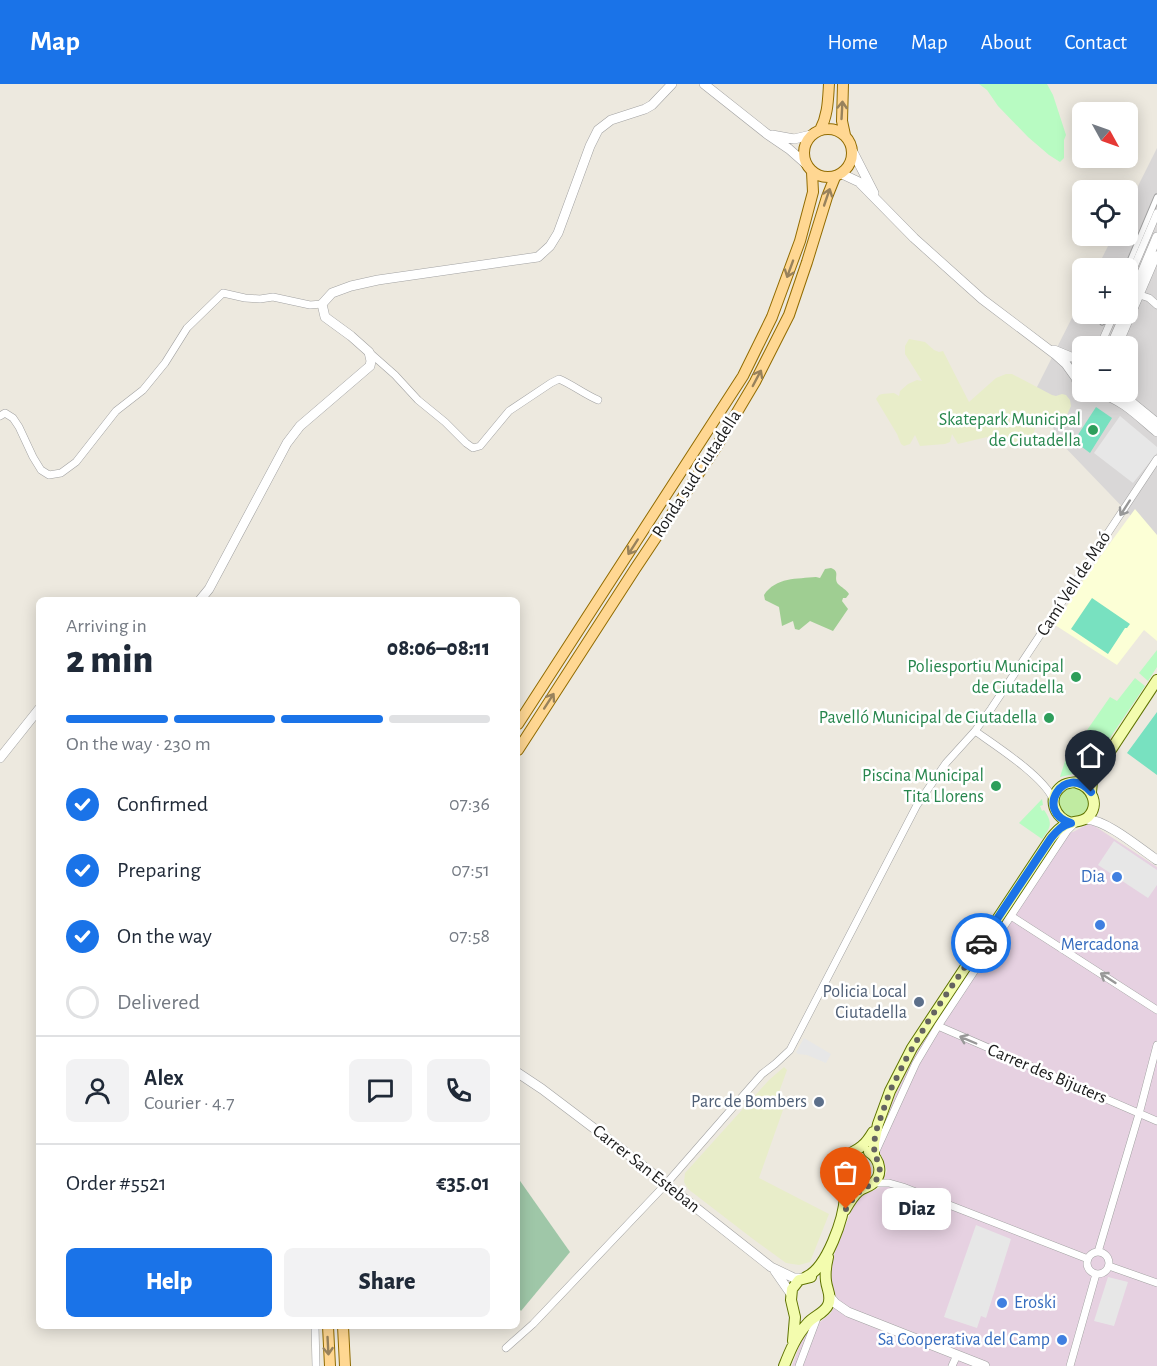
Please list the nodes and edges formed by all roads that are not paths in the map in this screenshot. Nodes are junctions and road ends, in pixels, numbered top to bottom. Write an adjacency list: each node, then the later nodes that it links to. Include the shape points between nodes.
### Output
1 (672, 84): 20 (street, via 652,105 611,120 598,130 558,233 538,257 378,280 332,293)
2 (704, 84): 6 (street)
3 (829, 84): 5 (main road, via 828,108)
4 (843, 84): 7 (main road, one-way to 4)
5 (816, 133): 6 (street, via 794,138); 7 (main road, via 828,128); 9 (main road, via 807,141 803,153)
6 (767, 134): 9 (street)
7 (845, 135): 8 (main road)
8 (853, 152): 10 (main road, via 848,168); 12 (street)
9 (809, 168): 10 (main road, via 821,177); 37 (main road, Ronda sud Ciutadella, one-way to 37, via 813,192 800,241 772,317 743,376)
10 (838, 175): 12 (street, via 859,182); 39 (main road, Ronda sud Ciutadella, one-way to 10, via 755,382 789,315 827,197)
11 (1157, 197): 16 (street)
12 (879, 200): 23 (street, via 914,238 982,299)
13 (1157, 213): 17 (street)
14 (1157, 237): 18 (street)
15 (1157, 255): 19 (street)
16 (1131, 258)
17 (1138, 258)
18 (1138, 282)
19 (1140, 295): 21 (street); 22 (street)
20 (322, 304): 24 (street, via 325,317); 30 (street, via 223,293 187,328 143,390 116,411 76,462 61,473 49,475 41,470 13,418)
21 (1157, 305)
22 (1122, 336)
23 (1043, 344): 25 (street); 26 (street)
24 (369, 352): 27 (street, via 473,448 480,446 509,411 551,383 559,380 571,384); 34 (street, via 370,366 300,426 287,443)
25 (1072, 357)
26 (1072, 372)
27 (598, 400)
28 (1119, 402): 32 (street)
29 (1131, 402): 31 (street)
30 (0, 416)
31 (1157, 423)
32 (1157, 432)
33 (1157, 459): 38 (street, Camí Vell de Maó, one-way to 38)
34 (202, 597)
35 (1157, 680): 41 (main road)
36 (36, 713): 40 (street)
37 (520, 721)
38 (975, 731): 42 (street); 65 (street, Camí Vell de Maó, via 946,763 918,805 790,1050 762,1074)
39 (520, 747)
40 (0, 758)
41 (1096, 771): 43 (main road); 45 (main road)
42 (1037, 778): 44 (street, via 1056,787); 46 (street)
43 (1077, 783): 44 (main road); 45 (main road)
44 (1063, 785): 46 (main road)
45 (1091, 792): 47 (main road)
46 (1053, 801): 48 (main road)
47 (1094, 806): 49 (main road, via 1091,813); 50 (street)
48 (1058, 815): 49 (main road); 51 (main road)
49 (1077, 821): 50 (street, via 1091,819); 51 (main road, via 1066,824); 53 (street)
50 (1108, 826): 52 (street)
51 (1051, 838): 60 (main road, via 912,1048)
52 (1157, 860)
53 (1011, 916): 54 (street, one-way to 53); 55 (street)
54 (1157, 1010)
55 (938, 1026): 58 (street, Carrer des Bijuters, one-way to 55); 62 (street, via 916,1063)
56 (1157, 1045): 58 (street)
57 (520, 1074): 65 (street, Carrer San Esteban)
58 (1139, 1114): 59 (street, Carrer des Bijuters); 70 (street)
59 (1157, 1121)
60 (878, 1124): 61 (main road); 62 (main road)
61 (857, 1150): 62 (main road); 64 (main road, via 844,1159)
62 (874, 1155): 63 (main road)
63 (880, 1168): 66 (main road, via 878,1178); 67 (street)
64 (843, 1177): 66 (main road, via 852,1186); 68 (main road, via 845,1199)
65 (666, 1184): 73 (street, Carrer San Esteban); 85 (street, Camí Vell de Maó)
66 (869, 1186): 67 (street); 68 (main road, via 856,1194)
67 (903, 1187): 71 (street)
68 (841, 1218): 69 (main road)
69 (829, 1249): 75 (main road, via 820,1265); 77 (main road)
70 (1098, 1252): 71 (street); 72 (street, via 1107,1256)
71 (1088, 1259): 74 (street, via 1088,1268)
72 (1109, 1266): 74 (street, via 1105,1272); 76 (street)
73 (771, 1267): 75 (street, Carrer San Esteban, via 794,1278); 78 (street, Carrer San Esteban, via 782,1279)
74 (1096, 1274): 94 (street)
75 (805, 1278): 77 (main road, via 818,1279); 78 (main road, via 795,1284)
76 (1157, 1283)
77 (828, 1291): 79 (street, via 835,1303); 80 (main road, via 827,1306)
78 (791, 1300): 80 (main road, via 797,1312 805,1316); 84 (main road, via 795,1313)
79 (848, 1312): 80 (street); 86 (street)
80 (820, 1313): 84 (main road, via 809,1321); 91 (street)
81 (315, 1329): 87 (street)
82 (328, 1329): 88 (main road, one-way to 88)
83 (343, 1329): 89 (main road)
84 (792, 1347): 90 (main road)
85 (506, 1348)
86 (957, 1355): 92 (street); 93 (street)
87 (316, 1366)
88 (330, 1366)
89 (345, 1366)
90 (784, 1366)
91 (799, 1366)
92 (952, 1366)
93 (985, 1366)
94 (1070, 1366)

